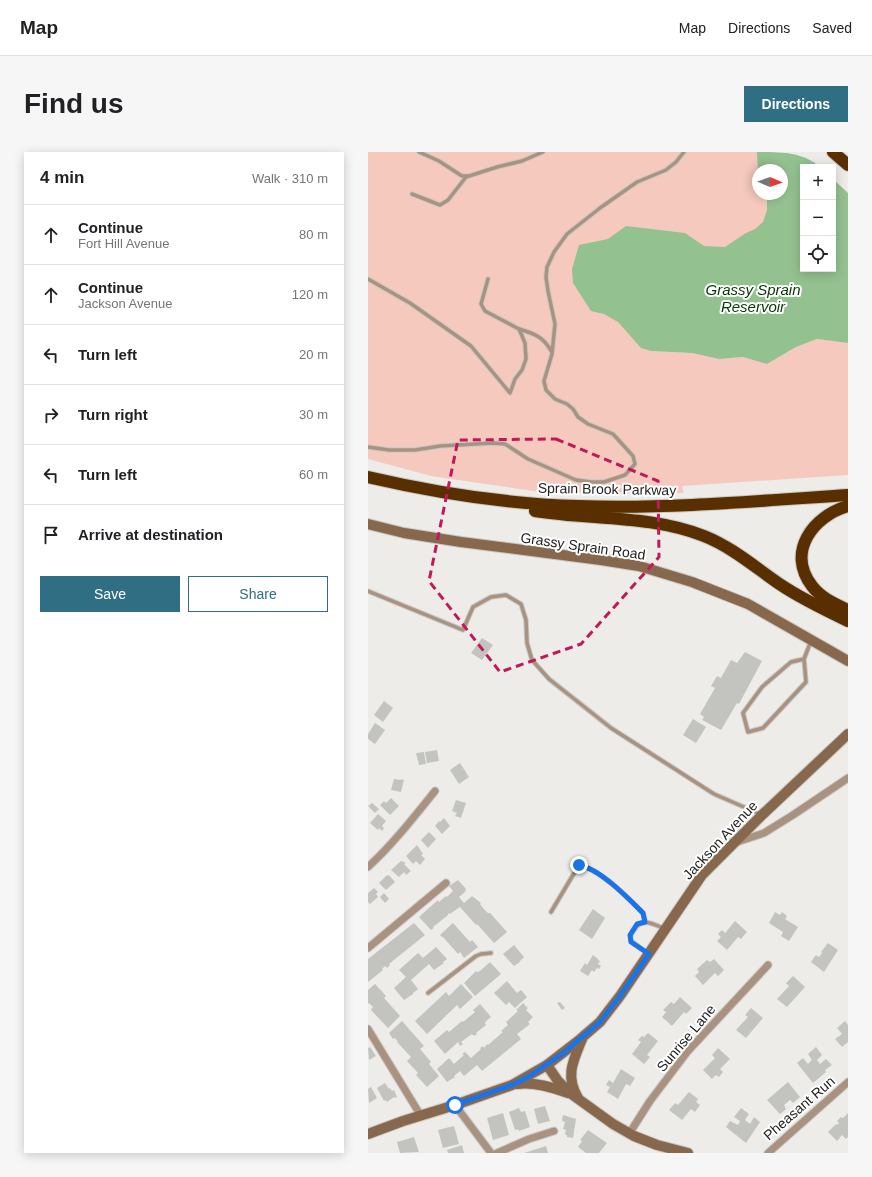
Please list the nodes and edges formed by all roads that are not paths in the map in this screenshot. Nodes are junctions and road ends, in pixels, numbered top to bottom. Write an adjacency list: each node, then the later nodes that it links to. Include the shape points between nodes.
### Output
1 (419, 152): 8 (lane, via 440,160 462,176)
2 (543, 152): 8 (lane)
3 (684, 152): 13 (lane, via 666,170 637,182 600,208 567,234 554,252 547,267 546,277 555,324)
4 (833, 152): 7 (highway)
5 (843, 152): 6 (highway)
6 (848, 155)
7 (848, 165)
8 (470, 176): 9 (lane, via 440,205)
9 (412, 194)
10 (368, 279): 12 (lane, via 410,303 471,346 510,393 526,359)
11 (488, 279): 12 (lane, via 481,304 485,311)
12 (519, 329): 13 (lane, via 535,334 546,342)
13 (552, 352): 14 (lane, via 544,381 546,390 555,399 567,404 588,424 613,434 633,456 635,464 625,475 604,482 576,480 528,459 505,444 440,446 415,450)
14 (368, 447)
15 (368, 477): 16 (highway, Sprain Brook Parkway)
16 (452, 494): 17 (highway, Sprain Brook Parkway, via 514,502 608,507 702,505); 22 (highway, via 527,509 645,522 697,533 727,548 799,597)
17 (848, 495)
18 (848, 506): 21 (highway, via 833,511 816,523 806,538 802,555 804,572 812,586 825,598)
19 (368, 524): 23 (street, Grassy Sprain Road, via 461,542 638,566 720,592 748,604)
20 (368, 591): 29 (lane, via 463,630 473,607 491,597 506,595 521,604 532,660 549,679 611,728 714,794)
21 (848, 610)
22 (848, 621)
23 (812, 640): 24 (lane); 25 (street, Grassy Sprain Road)
24 (804, 659): 24 (lane, via 806,682 763,728 748,732 743,713 762,687 791,662)
25 (848, 661)
26 (848, 734): 29 (street, Jackson Avenue)
27 (848, 778): 30 (street, via 764,833)
28 (435, 791): 31 (street)
29 (762, 815): 30 (street, Jackson Avenue)
30 (731, 844): 35 (street, Jackson Avenue, via 702,875)
31 (368, 867)
32 (446, 883): 36 (street)
33 (552, 912): 34 (lane, via 579,865 586,866 601,876 643,913)
34 (645, 922): 35 (lane); 38 (lane, via 637,924 630,935 631,942)
35 (666, 929): 38 (street, Jackson Avenue)
36 (368, 948)
37 (491, 953): 40 (lane, via 476,956)
38 (649, 954): 42 (street, Jackson Avenue, via 610,1010)
39 (768, 965): 51 (street, Sunrise Lane, via 688,1051)
40 (428, 993)
41 (368, 1029): 48 (street)
42 (582, 1037): 43 (street, Jackson Avenue); 46 (street, via 570,1073)
43 (547, 1064): 45 (street, Jackson Avenue); 46 (street, via 558,1081)
44 (848, 1082): 55 (street, Pheasant Run)
45 (512, 1085): 46 (street, via 542,1085); 47 (street)
46 (574, 1095): 51 (street)
47 (455, 1105): 48 (street); 52 (street)
48 (421, 1116): 50 (street)
49 (554, 1131): 53 (street)
50 (368, 1134)
51 (629, 1134): 54 (street)
52 (491, 1153)
53 (497, 1153)
54 (688, 1153)
55 (768, 1153)

